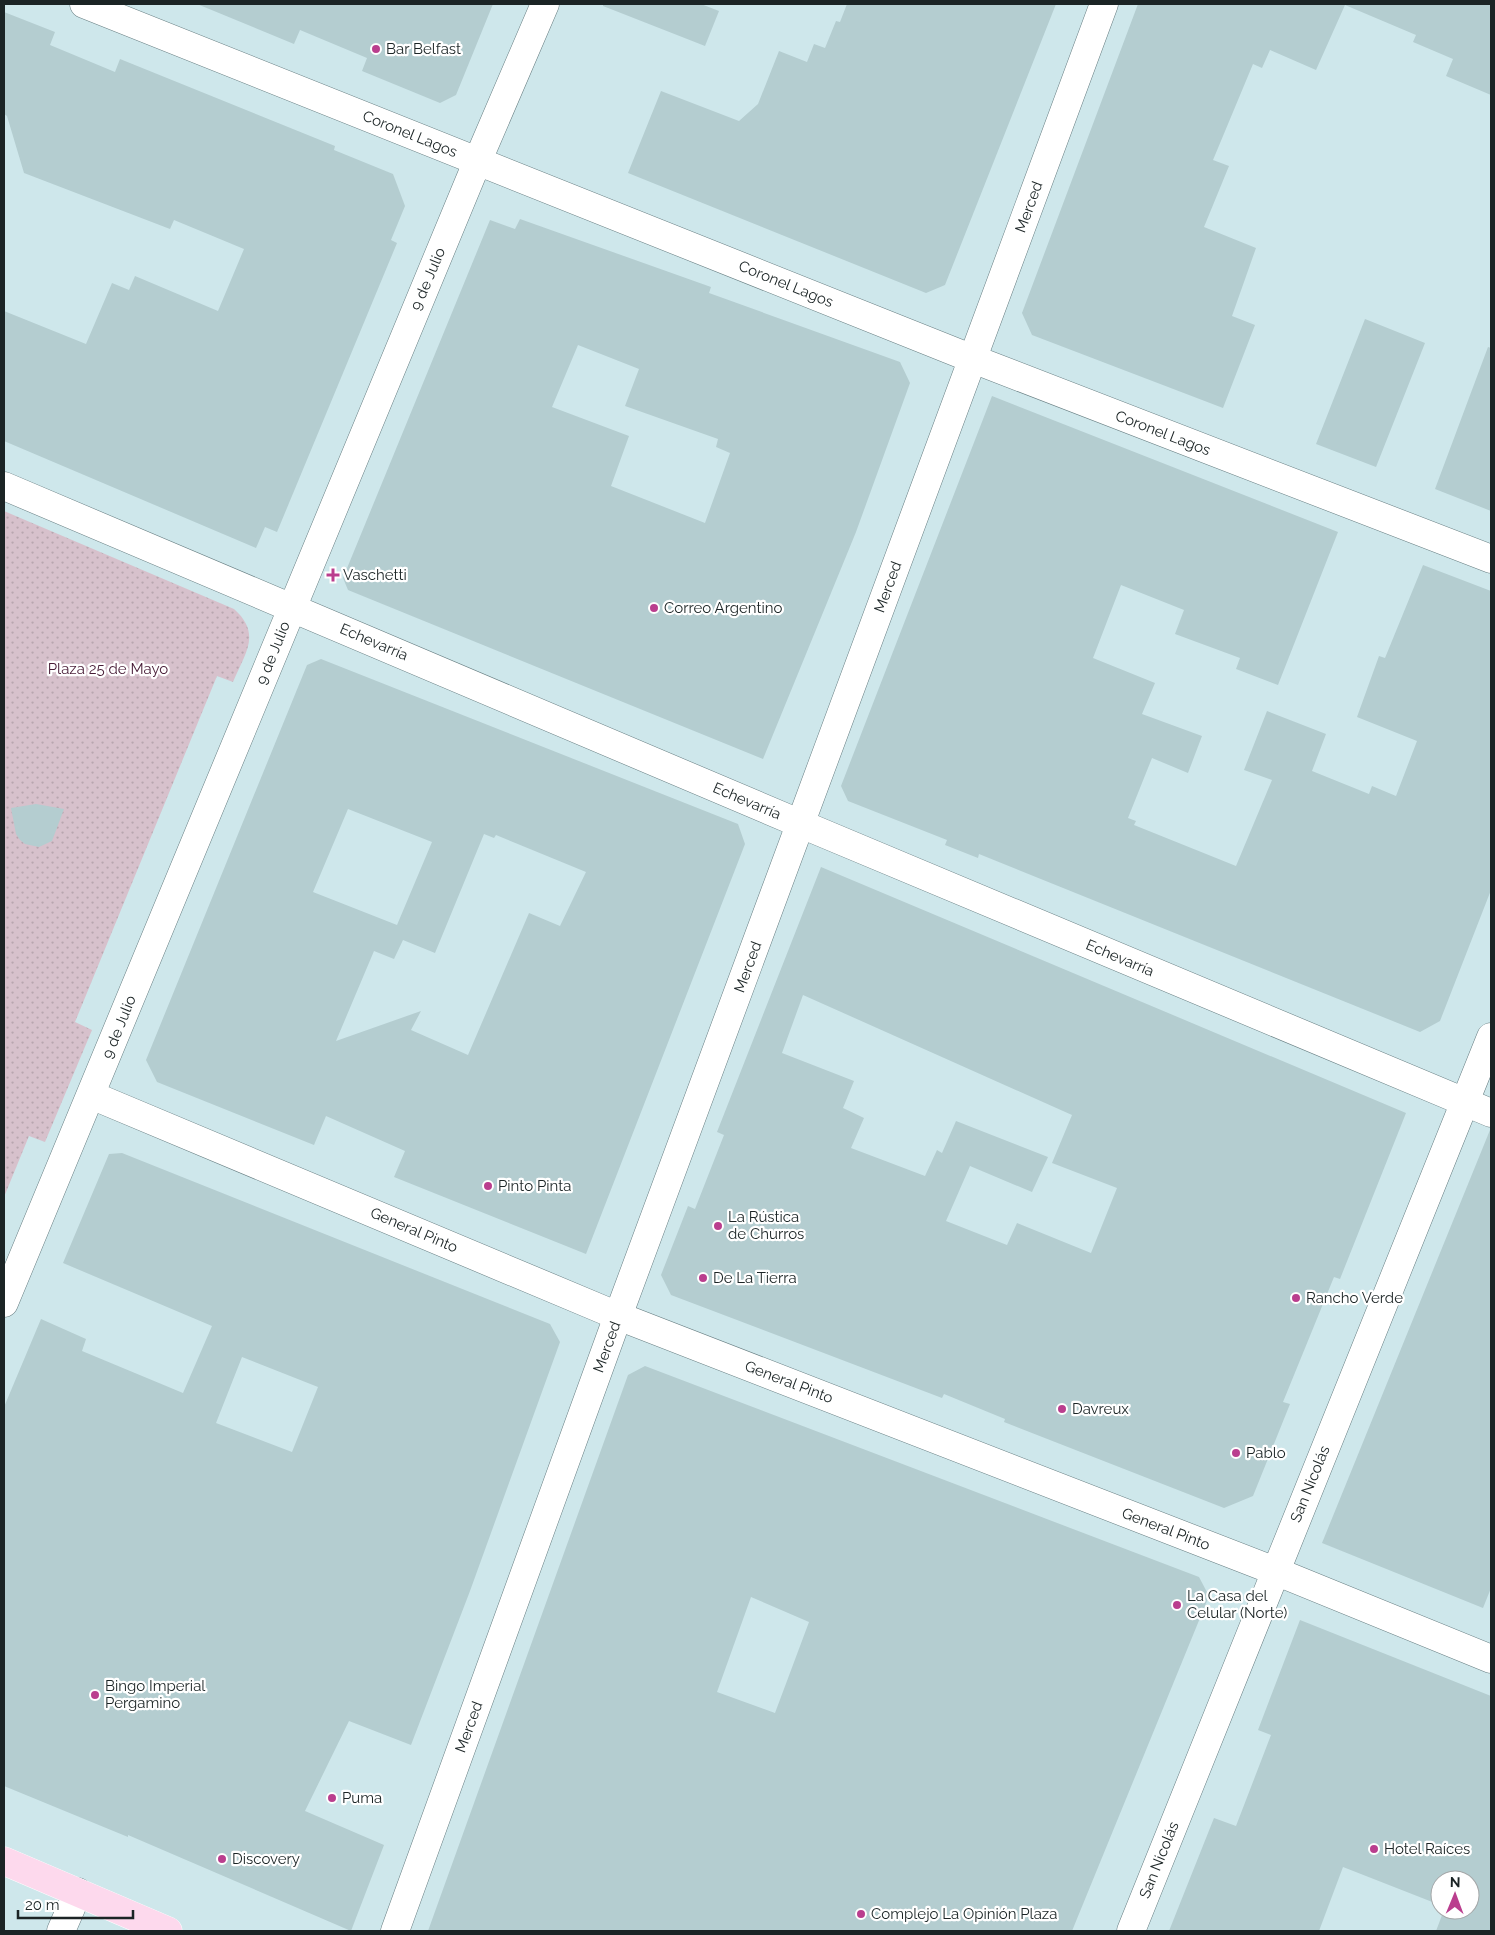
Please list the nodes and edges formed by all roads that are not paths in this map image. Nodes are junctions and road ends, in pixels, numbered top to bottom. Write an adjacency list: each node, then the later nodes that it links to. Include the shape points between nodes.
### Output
1 (84, 4): 4 (street, Coronel Lagos)
2 (545, 4): 4 (street, 9 de Julio)
3 (1104, 4): 5 (street, Merced)
4 (478, 160): 5 (street, Coronel Lagos); 8 (street, 9 de Julio)
5 (973, 359): 7 (street, Coronel Lagos); 9 (street, Merced)
6 (4, 486): 8 (street, Echevarría)
7 (1491, 559)
8 (292, 607): 9 (street, Echevarría); 11 (street, 9 de Julio)
9 (800, 824): 12 (street, Echevarría); 15 (street, Merced)
10 (1491, 1037): 12 (street, San Nicolás)
11 (91, 1095): 14 (street, 9 de Julio); 15 (street, General Pinto)
12 (1466, 1102): 13 (street, Echevarría); 16 (street, San Nicolás)
13 (1491, 1112)
14 (4, 1303)
15 (618, 1316): 16 (street, General Pinto); 22 (street, Merced)
16 (1274, 1572): 17 (street, General Pinto); 23 (street, San Nicolás)
17 (1491, 1659)
18 (4, 1861): 19 (main road)
19 (78, 1892): 20 (street); 21 (main road)
20 (61, 1931)
21 (168, 1931)
22 (395, 1931)
23 (1130, 1931)

